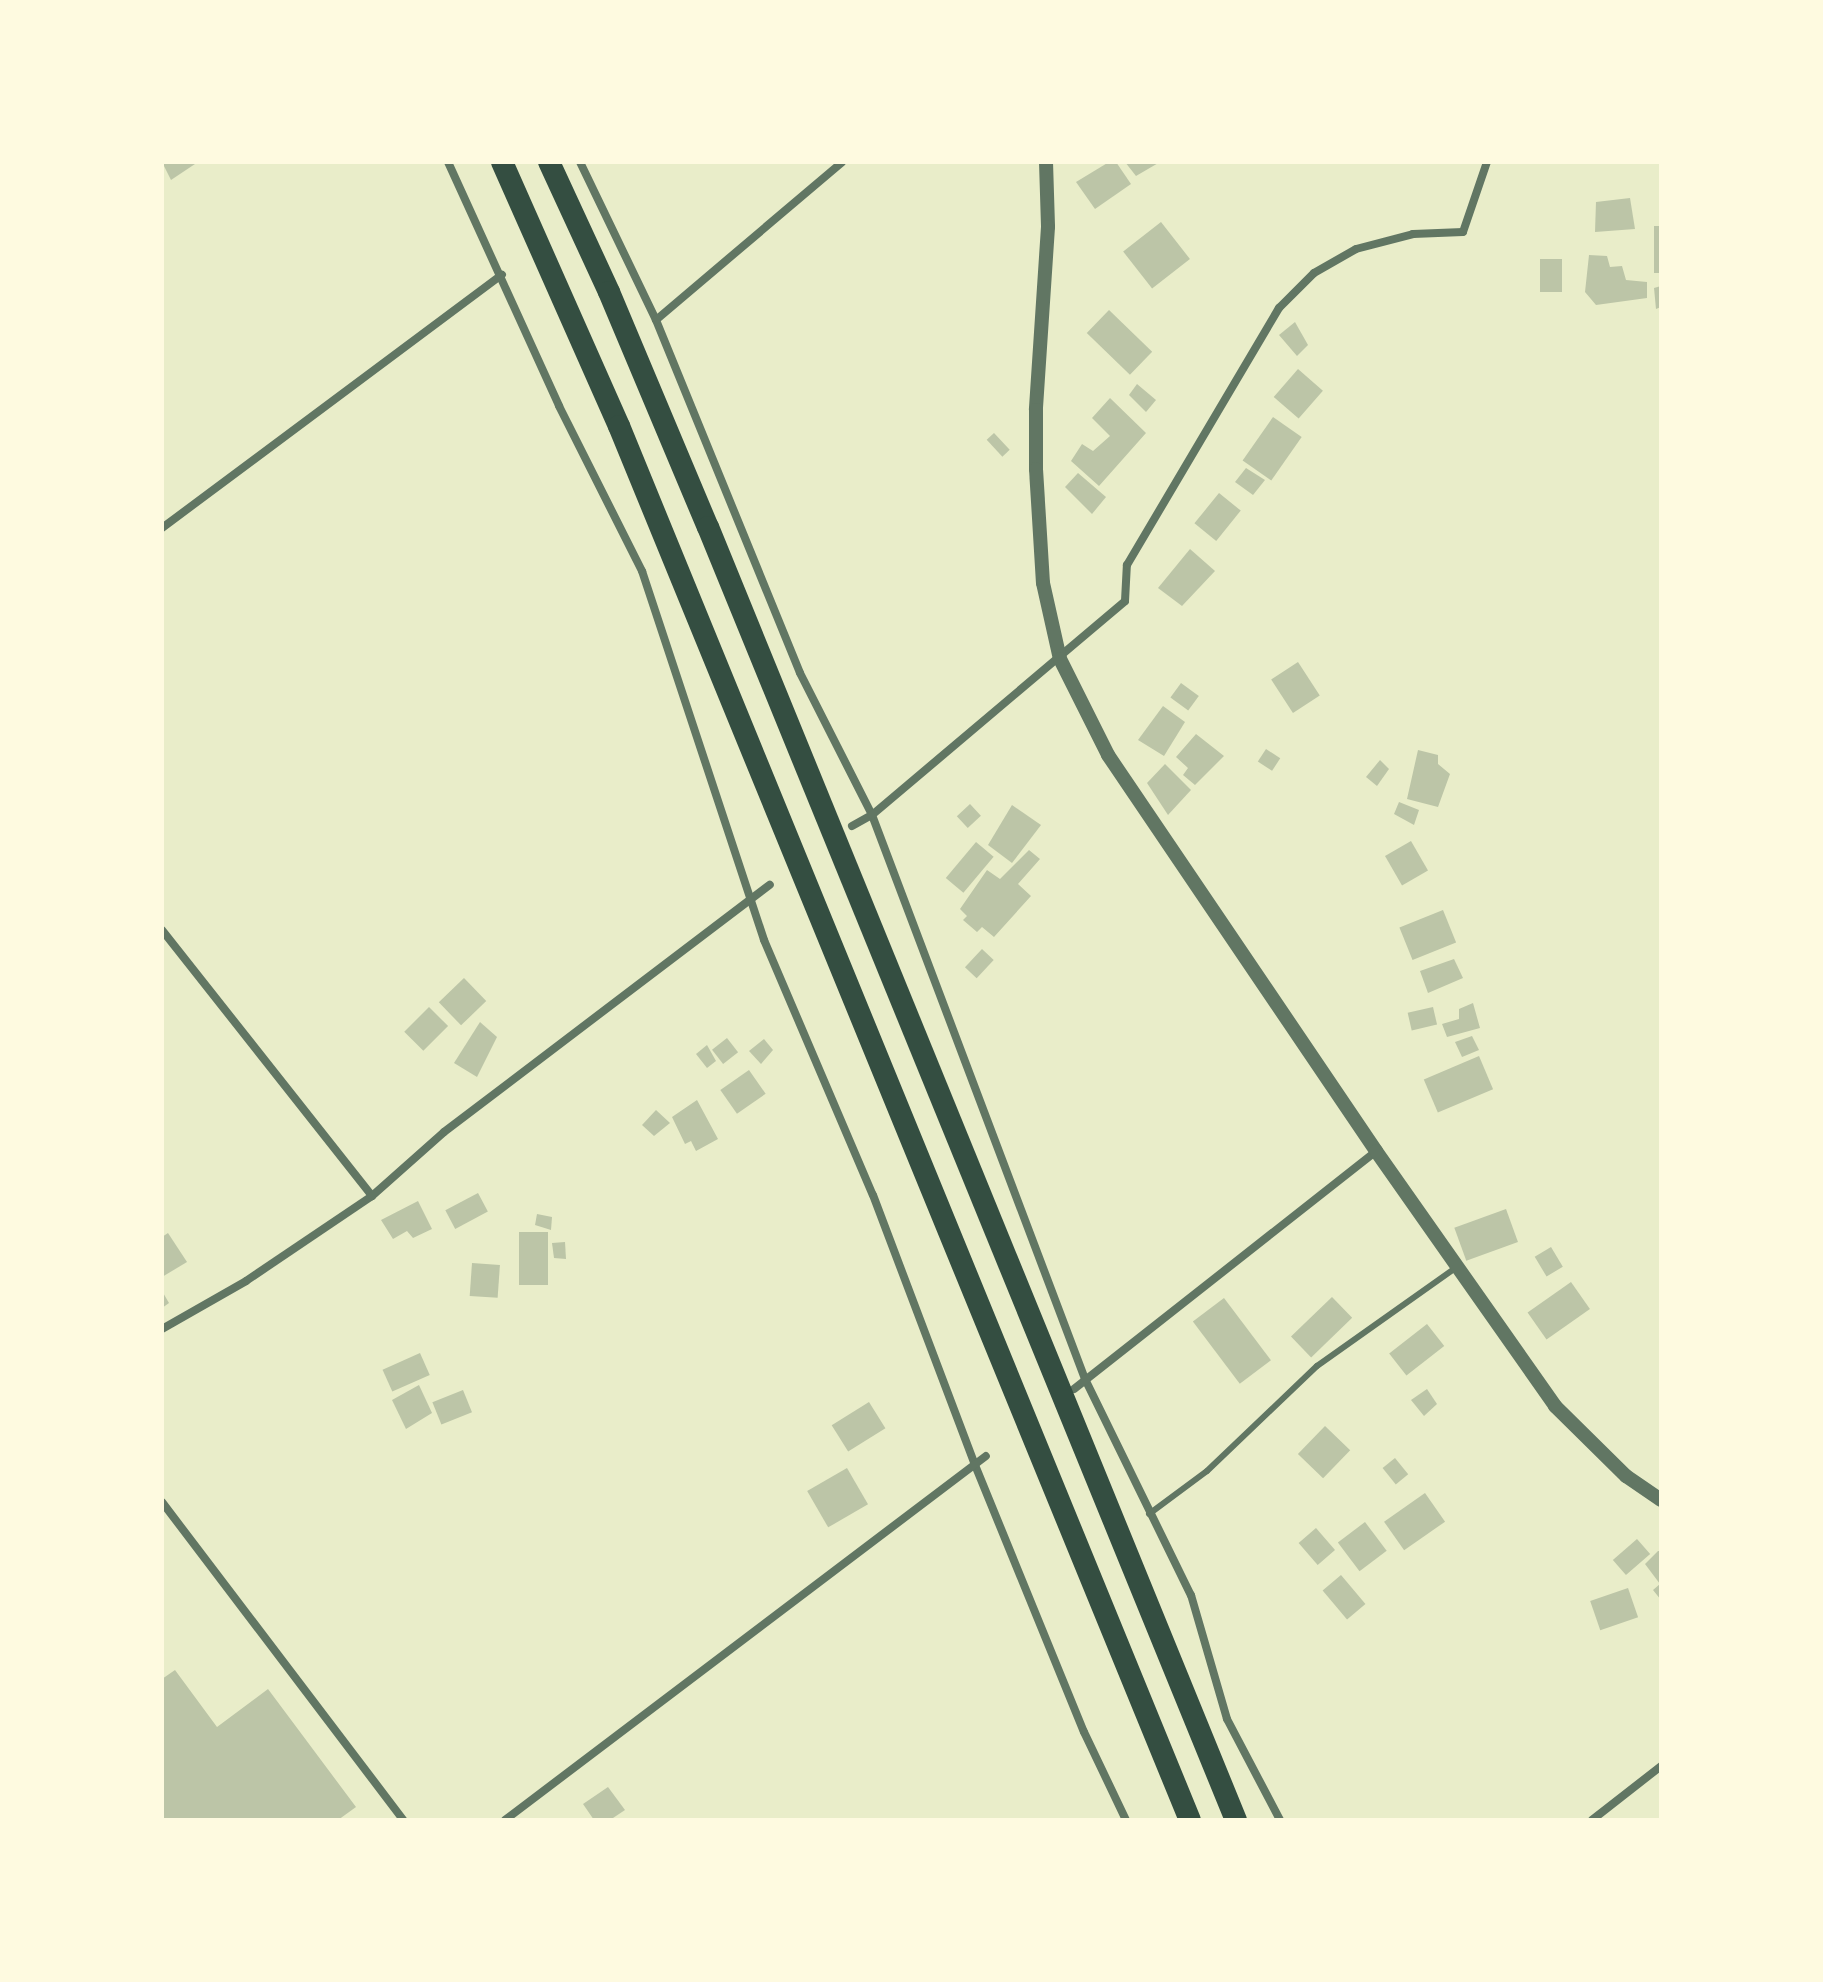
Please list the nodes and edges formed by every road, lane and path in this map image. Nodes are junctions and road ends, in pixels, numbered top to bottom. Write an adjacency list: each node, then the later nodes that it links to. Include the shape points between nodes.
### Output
1 (448, 162): 8 (street)
2 (502, 162): 32 (highway, via 619,426)
3 (549, 162): 33 (highway, via 708,527)
4 (580, 162): 9 (street)
5 (842, 162): 9 (street)
6 (1046, 162): 11 (street, via 1048,227 1036,469 1043,583)
7 (1487, 162): 11 (street, via 1463,232 1413,234 1356,249 1314,273 1279,308 1127,565 1125,601)
8 (502, 275): 10 (street); 15 (street, via 559,406 642,571)
9 (656, 320): 12 (street, via 800,673)
10 (162, 528)
11 (1060, 659): 12 (street); 17 (street, via 1108,755)
12 (872, 815): 13 (street); 21 (street)
13 (852, 826)
14 (770, 885): 15 (street)
15 (753, 901): 18 (street, via 444,1132); 24 (street)
16 (162, 930): 18 (street)
17 (1376, 1151): 19 (street); 21 (street)
18 (372, 1196): 20 (street, via 246,1281)
19 (1457, 1267): 25 (street, via 1555,1406 1626,1476); 27 (lane, via 1317,1366 1207,1471)
20 (162, 1329)
21 (1085, 1379): 22 (street); 27 (street)
22 (1074, 1389)
23 (986, 1456): 24 (street)
24 (975, 1465): 30 (street); 31 (street, via 1084,1732)
25 (1661, 1500)
26 (162, 1502): 29 (street)
27 (1149, 1514): 34 (street, via 1191,1595 1227,1719)
28 (1661, 1766): 35 (street)
29 (403, 1820)
30 (505, 1820)
31 (1126, 1820)
32 (1190, 1820)
33 (1236, 1820)
34 (1280, 1820)
35 (1592, 1820)

